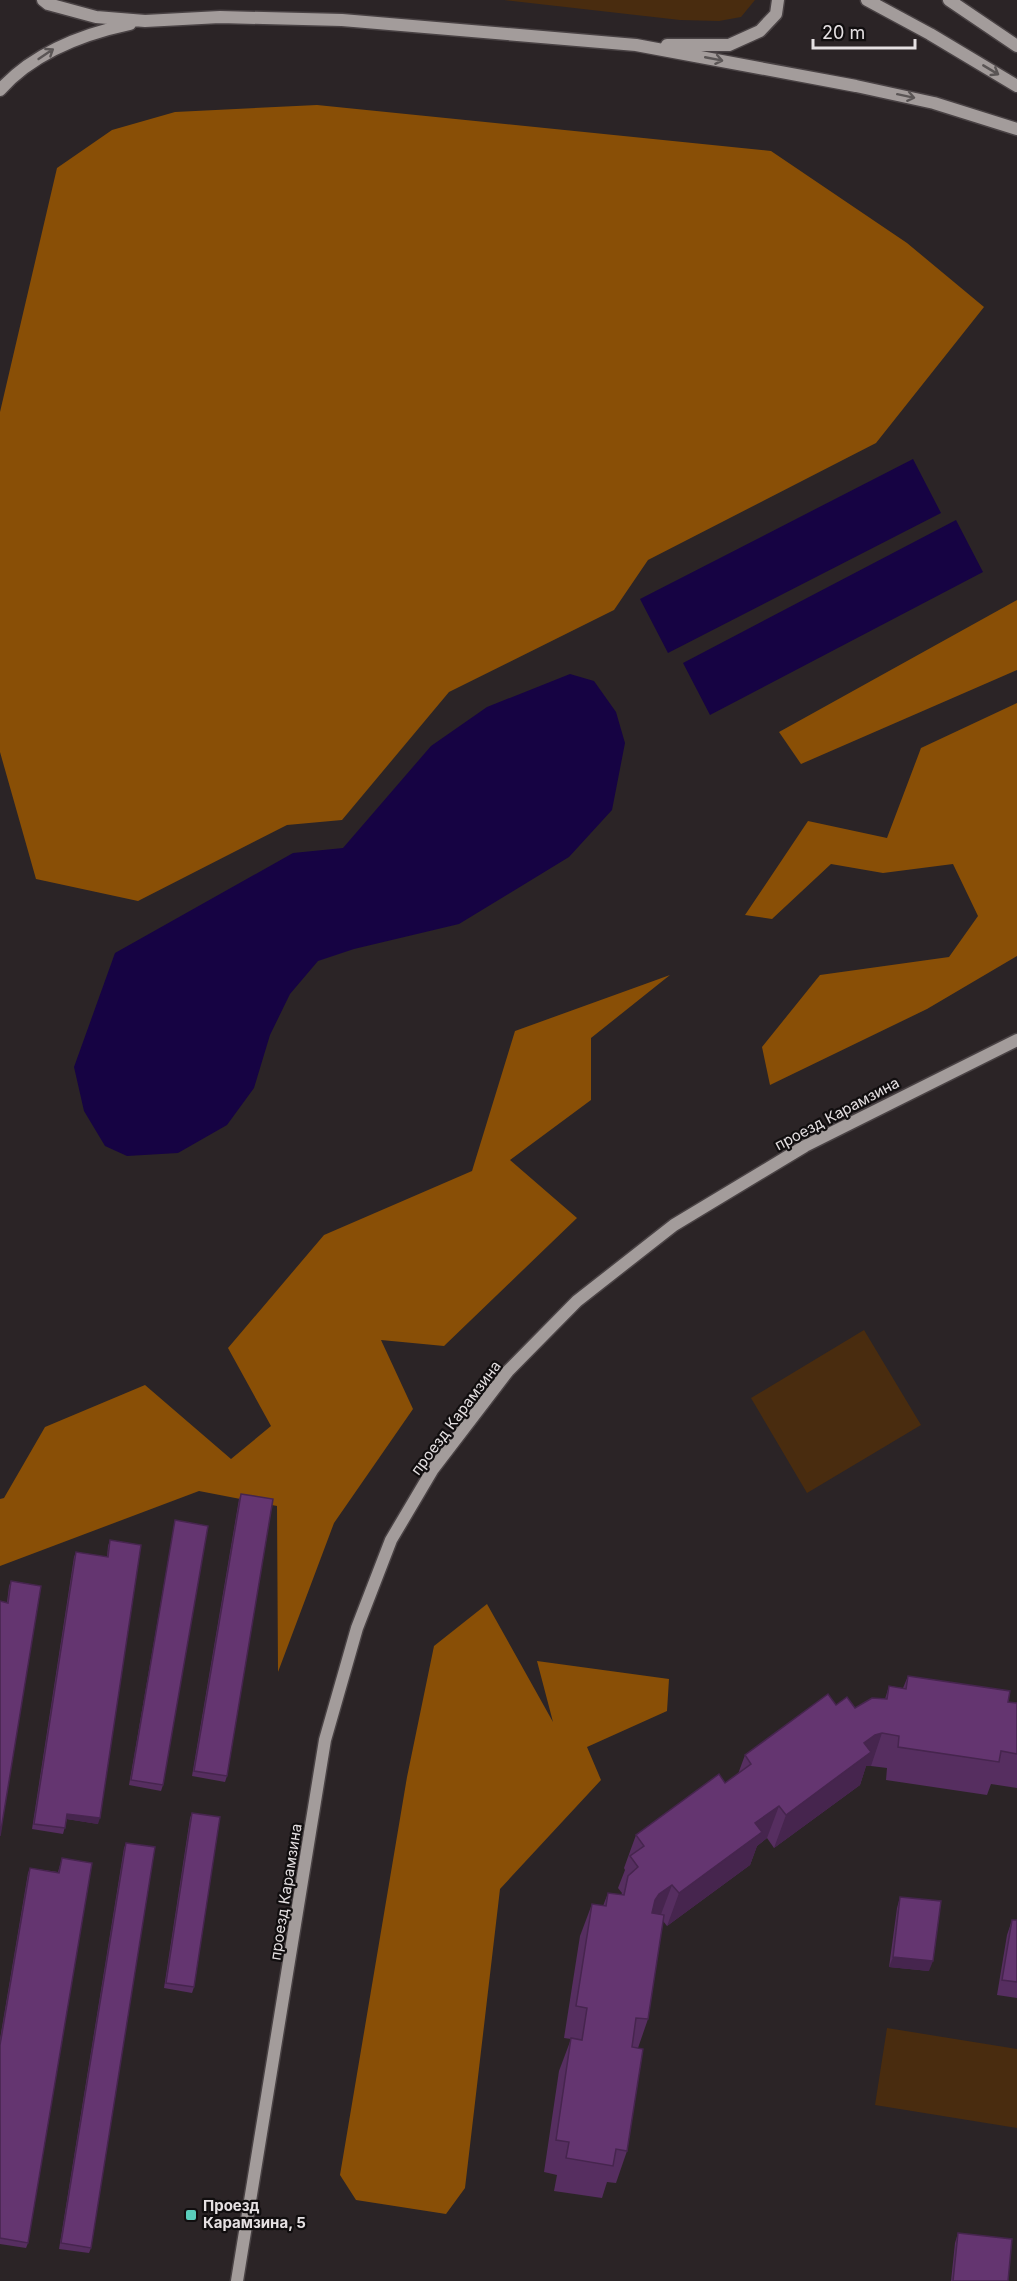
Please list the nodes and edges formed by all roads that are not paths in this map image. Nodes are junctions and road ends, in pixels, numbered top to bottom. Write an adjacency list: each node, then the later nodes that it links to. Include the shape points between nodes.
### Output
1 (43, 0): 5 (main road, via 96,17)
2 (778, 0): 6 (main road, via 776,14 760,32 729,45)
3 (867, 0): 8 (main road, one-way to 8)
4 (949, 0): 7 (main road)
5 (145, 21): 6 (main road, via 220,17 342,20); 9 (main road, one-way to 5, via 55,48 102,30)
6 (636, 45): 10 (main road, one-way to 10, via 934,103)
7 (1017, 46)
8 (1017, 86)
9 (0, 90)
10 (1017, 129)
11 (1017, 1040): 12 (main road, проезд Карамзина, via 805,1146 674,1225 577,1302 523,1355 433,1469 391,1540 357,1628 325,1740)
12 (237, 2281)

